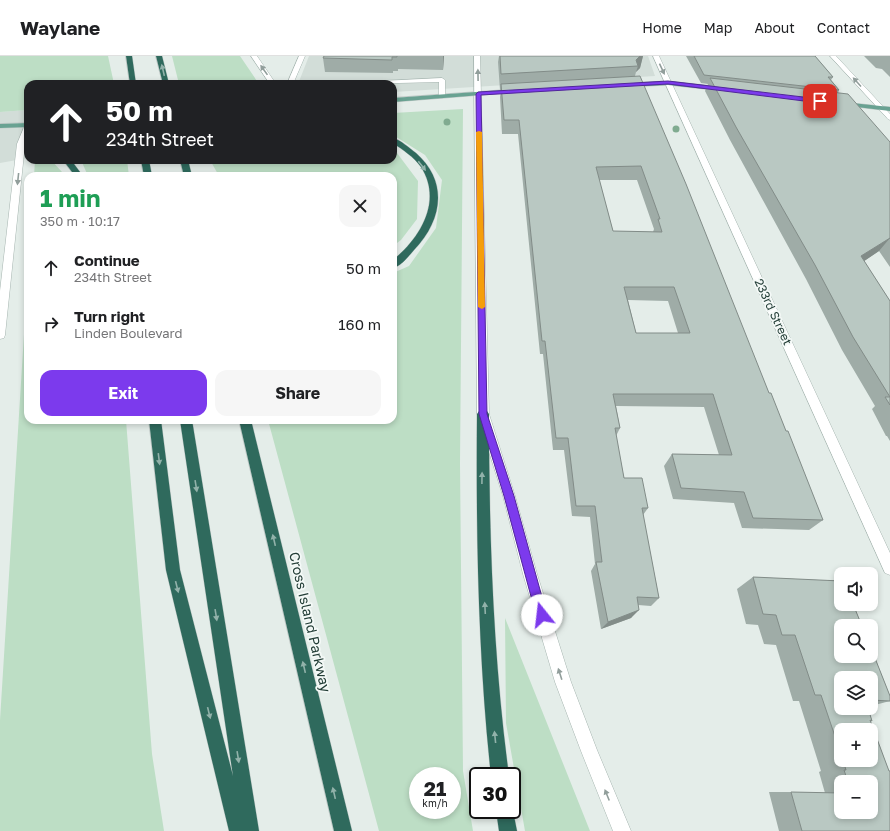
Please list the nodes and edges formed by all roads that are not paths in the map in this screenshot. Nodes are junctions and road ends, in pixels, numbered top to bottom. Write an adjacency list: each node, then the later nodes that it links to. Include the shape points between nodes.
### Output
1 (129, 56): 8 (highway)
2 (159, 56): 9 (highway, one-way to 2)
3 (254, 56): 10 (street, one-way to 3)
4 (302, 56): 11 (street)
5 (477, 56): 17 (street, one-way to 5)
6 (656, 56): 13 (street, 233rd Street, one-way to 13)
7 (834, 56): 21 (street, one-way to 7)
8 (132, 80)
9 (165, 80)
10 (271, 80)
11 (292, 80)
12 (397, 82): 18 (street, via 442,80)
13 (668, 83): 14 (main road); 15 (main road); 34 (street, 233rd Street)
14 (621, 86)
15 (731, 90)
16 (527, 91): 17 (main road)
17 (478, 94): 18 (main road); 30 (street)
18 (442, 96): 19 (main road)
19 (397, 100)
20 (834, 103): 21 (main road)
21 (881, 108): 22 (main road); 23 (street)
22 (890, 109)
23 (890, 118)
24 (0, 126): 25 (main road)
25 (24, 126)
26 (24, 136): 29 (street, one-way to 29, via 21,144)
27 (397, 143): 28 (highway, one-way to 28, via 424,166 430,178 433,195 432,214 425,232 411,250)
28 (397, 262)
29 (0, 335)
30 (483, 414): 35 (highway, one-way to 30, via 485,606); 41 (street, one-way to 30, via 563,682)
31 (155, 424): 37 (highway, one-way to 37, via 173,570)
32 (187, 424): 38 (highway, one-way to 38)
33 (247, 424): 39 (highway, Cross Island Parkway, one-way to 33)
34 (890, 568)
35 (499, 767)
36 (506, 819): 40 (highway)
37 (238, 831)
38 (250, 831)
39 (343, 831)
40 (508, 831)
41 (622, 831)

